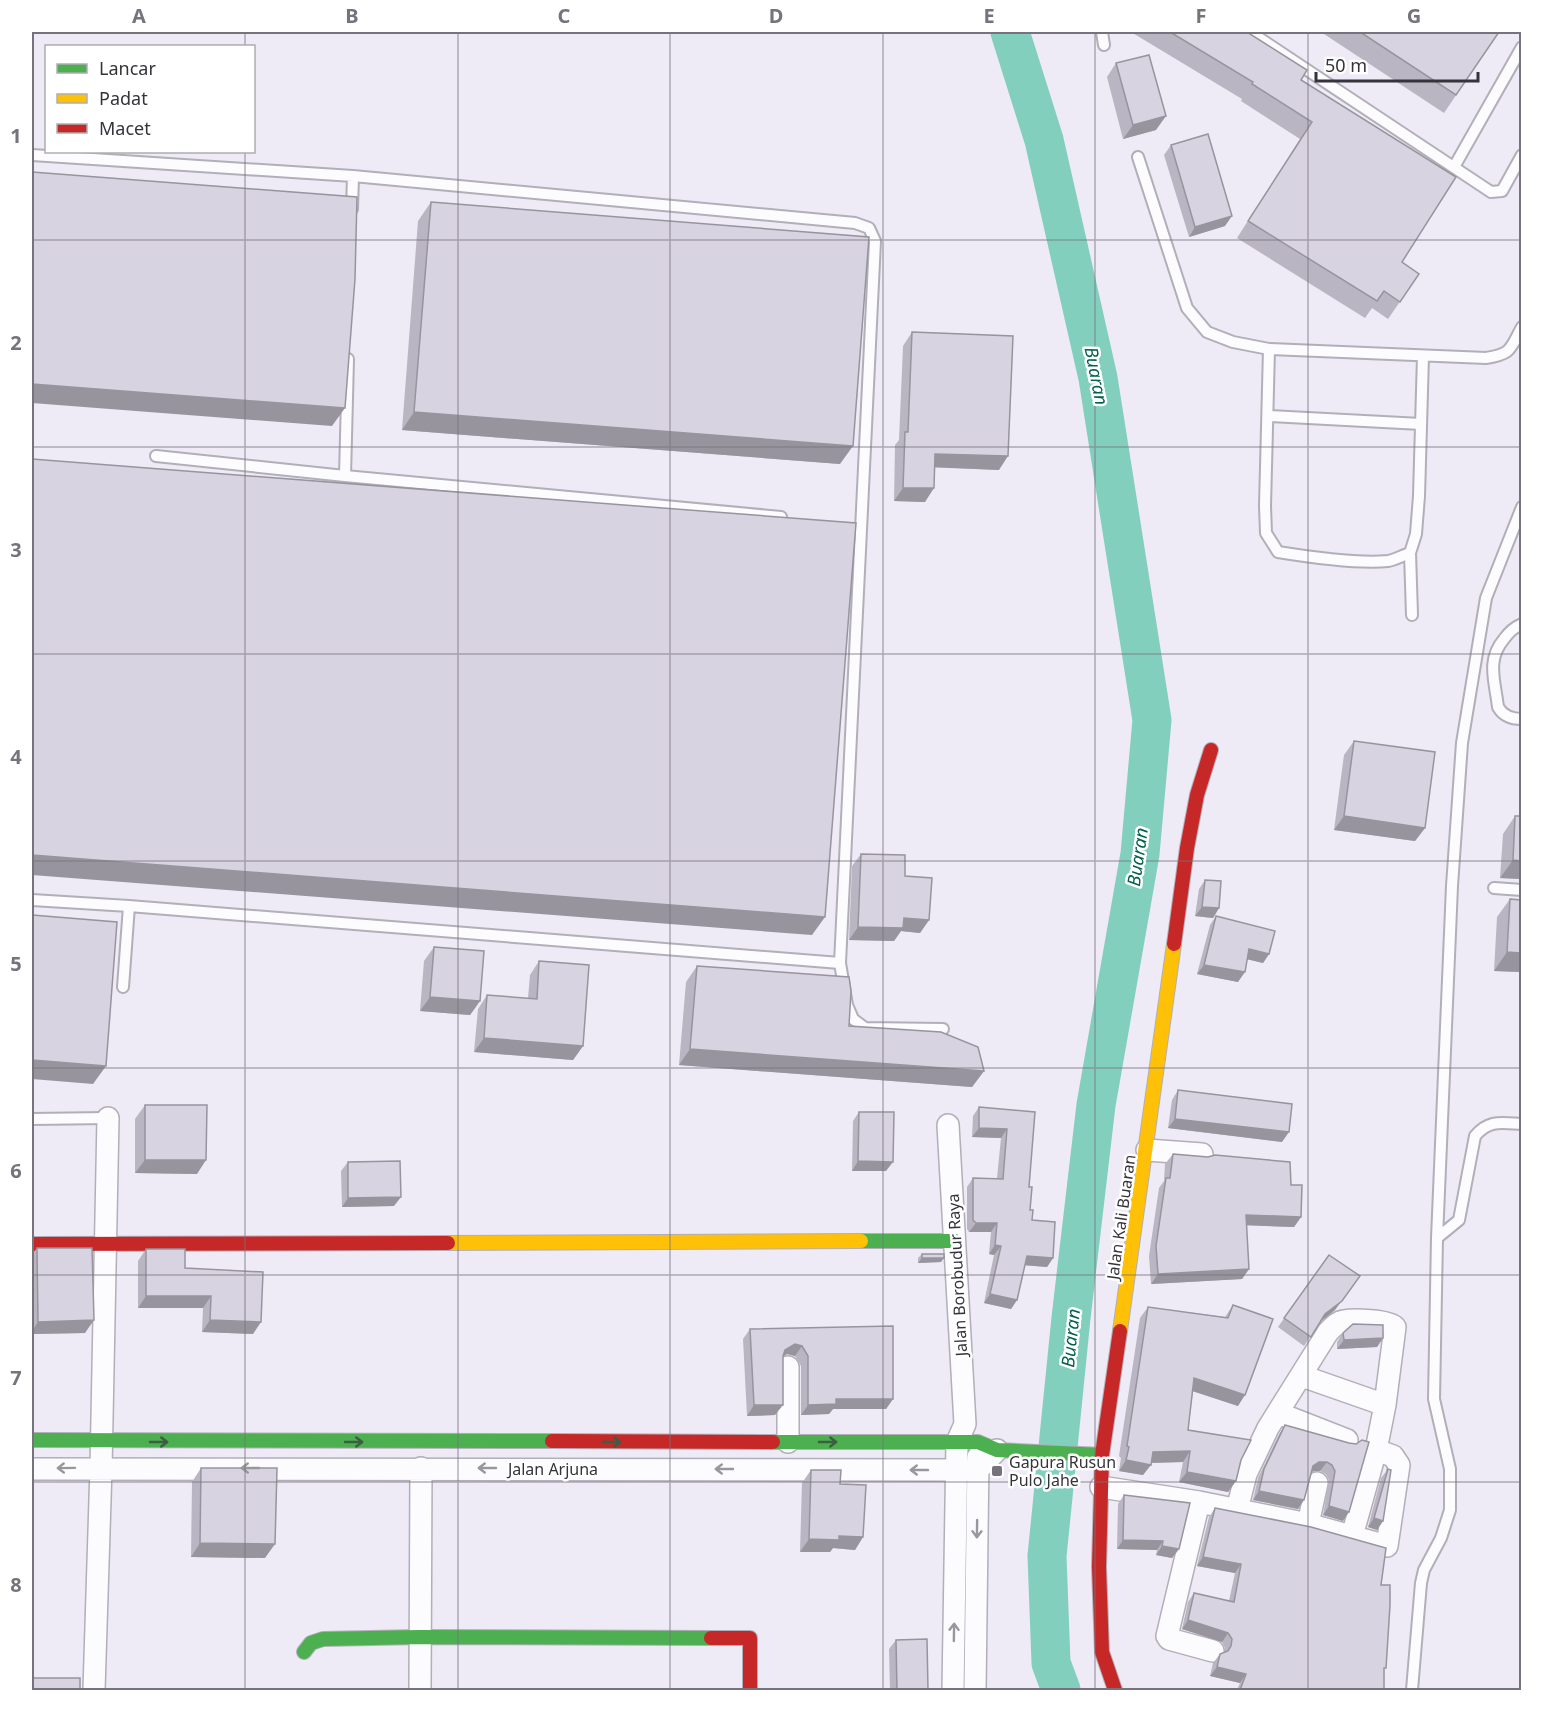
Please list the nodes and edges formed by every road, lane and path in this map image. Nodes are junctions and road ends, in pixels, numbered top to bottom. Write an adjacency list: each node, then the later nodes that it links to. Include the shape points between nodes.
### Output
1 (1102, 32): 3 (lane)
2 (1250, 32): 8 (lane)
3 (1104, 45)
4 (1521, 47): 8 (lane)
5 (32, 155): 9 (lane)
6 (1521, 155): 8 (lane, via 1502,191 1496,193)
7 (1138, 157): 13 (lane, via 1187,308 1207,332)
8 (1454, 167)
9 (353, 176): 10 (lane); 22 (lane, via 855,222 869,228 875,240)
10 (351, 222)
11 (1521, 327): 14 (lane, via 1511,349 1503,356)
12 (348, 349): 18 (lane)
13 (1269, 350): 14 (lane); 15 (lane)
14 (1423, 356): 16 (lane)
15 (1269, 416): 16 (lane); 23 (lane, via 1266,532 1278,552 1390,561)
16 (1420, 424): 23 (lane, via 1417,525)
17 (156, 456): 18 (lane)
18 (345, 476): 20 (lane)
19 (1521, 507): 41 (lane, via 1486,598 1462,743)
20 (792, 518)
21 (850, 524): 22 (lane)
22 (862, 525): 32 (lane)
23 (1410, 553): 24 (lane)
24 (1412, 615)
25 (1521, 624): 26 (lane, via 1498,646 1492,662 1501,713)
26 (1521, 719)
27 (1211, 750): 39 (street, Jalan Kali Buaran, via 1186,848)
28 (1494, 888): 29 (lane)
29 (1521, 890)
30 (32, 900): 31 (lane)
31 (129, 906): 32 (lane); 33 (lane)
32 (840, 963): 34 (lane, via 847,1005 853,1019 865,1028)
33 (123, 987)
34 (943, 1029)
35 (108, 1118): 36 (lane); 44 (street)
36 (32, 1119)
37 (1521, 1124): 41 (lane, via 1496,1123 1483,1127 1475,1136 1459,1220)
38 (948, 1125): 42 (street, Jalan Borobudur Raya)
39 (1147, 1150): 40 (street); 59 (street, Jalan Kali Buaran)
40 (1202, 1154)
41 (1437, 1238): 83 (lane, via 1434,1398 1450,1469 1450,1510 1421,1583)
42 (955, 1241): 44 (street); 57 (street, Jalan Borobudur Raya)
43 (32, 1244): 44 (street)
44 (105, 1244): 51 (street)
45 (788, 1367): 56 (street)
46 (1302, 1376): 47 (street); 47 (street, via 1336,1324 1391,1323 1395,1327); 48 (street)
47 (1385, 1405): 58 (street)
48 (1278, 1413): 50 (street); 71 (street, via 1246,1474)
49 (32, 1440): 51 (street, Jalan Arjuna)
50 (1347, 1440)
51 (100, 1442): 52 (street, Jalan Arjuna, one-way to 52); 60 (street)
52 (292, 1442): 53 (street, Jalan Arjuna, one-way to 53); 61 (street)
53 (460, 1442): 54 (street, Jalan Arjuna); 63 (street)
54 (587, 1442): 55 (street, Jalan Arjuna, one-way to 55); 65 (street)
55 (684, 1442): 56 (street, Jalan Arjuna); 66 (street)
56 (788, 1442): 57 (street, Jalan Arjuna, one-way to 57)
57 (982, 1442): 59 (street, Jalan Arjuna); 67 (street, Jalan Borobudur Raya)
58 (1376, 1450): 73 (street); 73 (street, via 1393,1456 1399,1465 1387,1546)
59 (1096, 1454): 69 (street, Jalan Kali Buaran)
60 (101, 1468): 61 (street, Jalan Arjuna, one-way to 60); 64 (street, Jalan Arjuna, one-way to 64); 77 (street)
61 (291, 1468): 62 (street, Jalan Arjuna)
62 (421, 1468): 63 (street, Jalan Arjuna); 74 (street)
63 (460, 1468): 65 (street, Jalan Arjuna, one-way to 63)
64 (32, 1469)
65 (588, 1469): 66 (street, Jalan Arjuna)
66 (683, 1469): 67 (street, Jalan Arjuna, one-way to 66)
67 (967, 1470): 80 (street, Jalan Borobudur Raya, one-way to 67); 81 (street, Jalan Borobudur Raya, one-way to 81)
68 (1317, 1483): 72 (street)
69 (1101, 1487): 70 (street); 82 (street, Jalan Kali Buaran, via 1102,1652)
70 (1199, 1502): 71 (street); 75 (street, via 1167,1636)
71 (1237, 1510): 72 (street)
72 (1308, 1524): 73 (street)
73 (1352, 1536)
74 (420, 1637): 76 (street, via 324,1639 311,1643); 78 (street); 79 (street, via 750,1638)
75 (1213, 1651)
76 (304, 1652)
77 (94, 1690)
78 (420, 1690)
79 (750, 1690)
80 (953, 1690)
81 (975, 1690)
82 (1114, 1690)
83 (1412, 1690)

